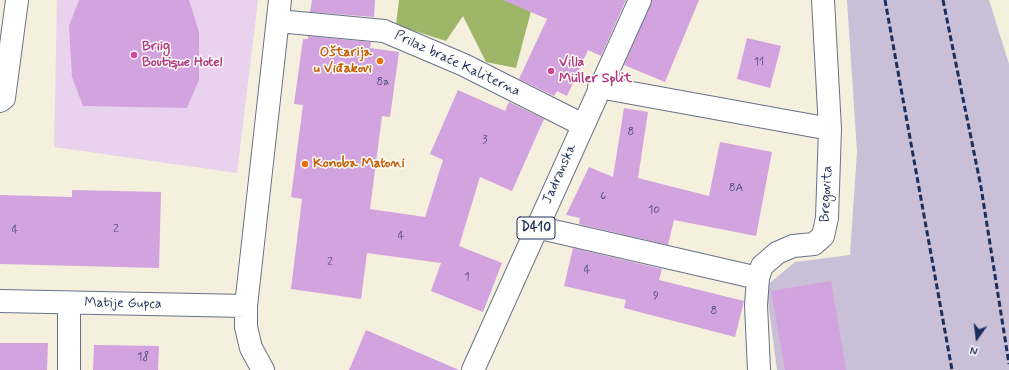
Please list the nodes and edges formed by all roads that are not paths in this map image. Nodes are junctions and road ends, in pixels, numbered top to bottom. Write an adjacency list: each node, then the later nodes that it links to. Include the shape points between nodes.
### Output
1 (17, 0): 7 (street, via 4,98)
2 (280, 0): 5 (street)
3 (640, 0): 6 (street, Jadranska / D410)
4 (823, 0): 9 (street, Bregovita)
5 (278, 22): 8 (street, Prilaz braće Kaliterna, via 384,31 464,65); 14 (street)
6 (599, 87): 8 (street, Jadranska / D410); 9 (street)
7 (0, 101)
8 (583, 125): 10 (street, Jadranska / D410)
9 (830, 129): 11 (street, Bregovita, via 827,218 823,236 814,244 793,246 777,253 762,266)
10 (536, 227): 11 (street); 17 (street, Jadranska / D410)
11 (758, 278): 18 (street, Bregovita, via 756,305)
12 (0, 301): 13 (street, Matije Gupca)
13 (70, 303): 14 (street, Matije Gupca); 15 (street)
14 (246, 306): 16 (street, via 250,348)
15 (69, 370)
16 (263, 370)
17 (473, 370)
18 (759, 370)

